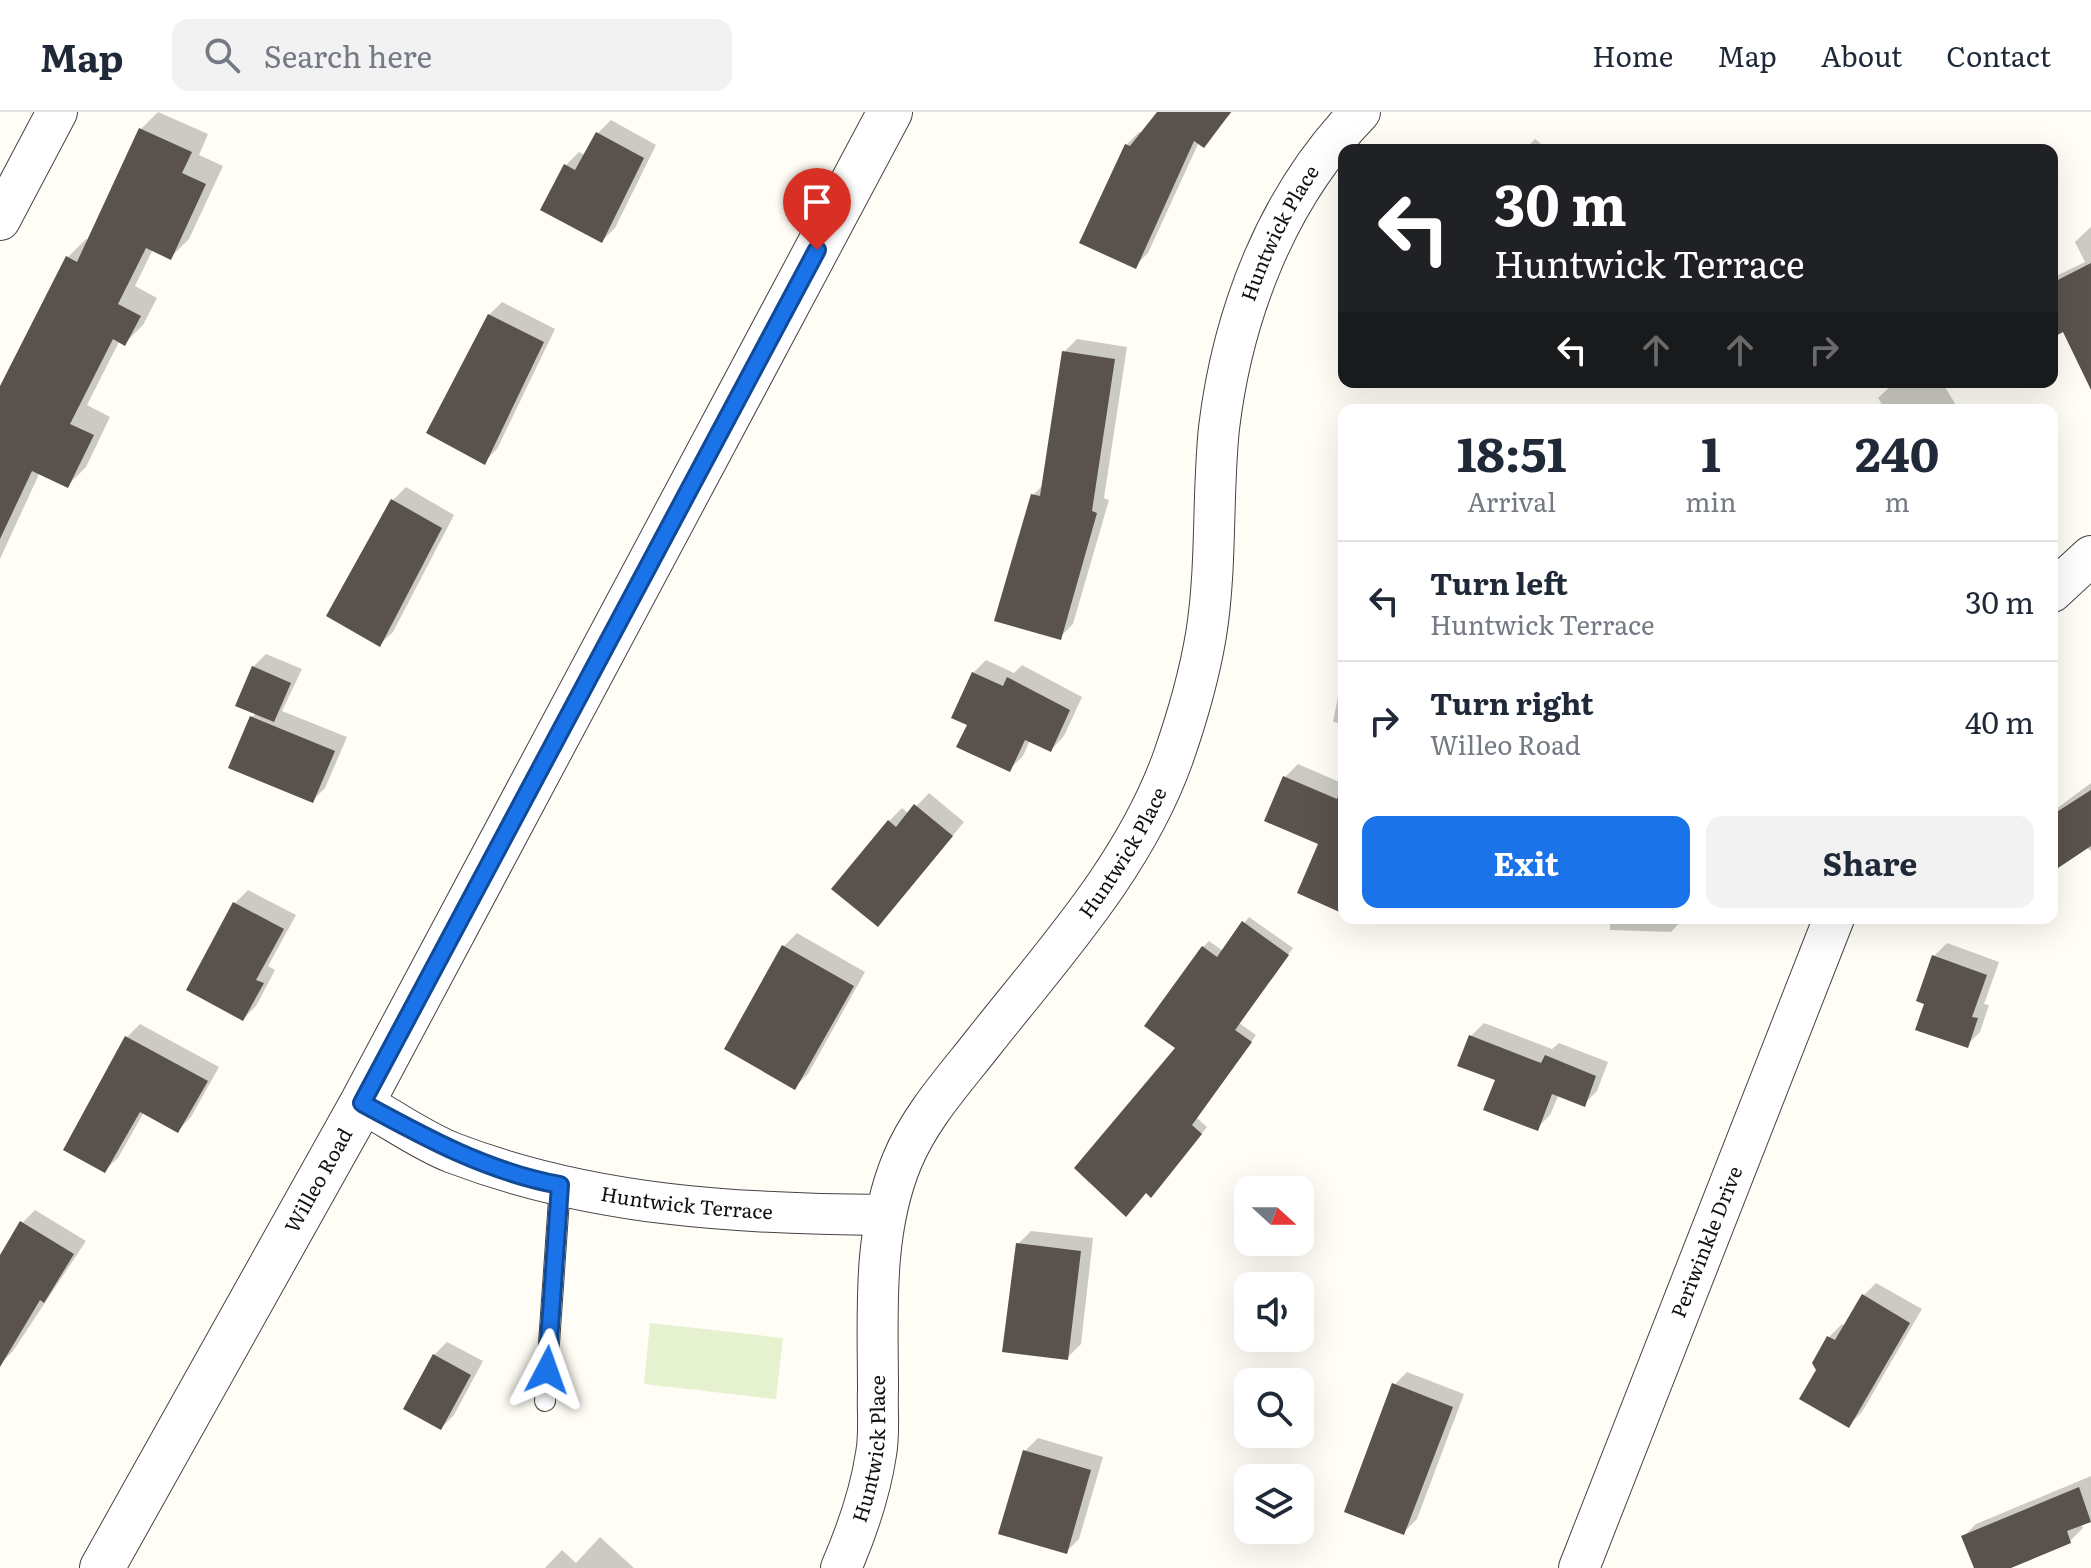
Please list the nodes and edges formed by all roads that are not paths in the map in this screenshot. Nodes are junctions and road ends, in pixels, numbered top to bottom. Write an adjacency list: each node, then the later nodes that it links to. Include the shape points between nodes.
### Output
1 (57, 112): 4 (street)
2 (890, 112): 8 (street, Willeo Road)
3 (1360, 112): 10 (street, Huntwick Place, via 1309,175 1277,230 1248,297 1228,367 1219,430 1206,632 1172,762 1142,828 1103,890 926,1116 902,1161)
4 (0, 220)
5 (2091, 556): 6 (street)
6 (2058, 586)
7 (1832, 924): 14 (street, Periwinkle Drive)
8 (362, 1103): 9 (street, Huntwick Terrace, via 450,1152); 12 (street, Willeo Road)
9 (560, 1185): 10 (street, Huntwick Terrace, via 669,1206); 11 (lane)
10 (885, 1215): 13 (street, Huntwick Place, via 879,1265 877,1451 862,1519)
11 (545, 1401)
12 (102, 1568)
13 (841, 1568)
14 (1579, 1568)

